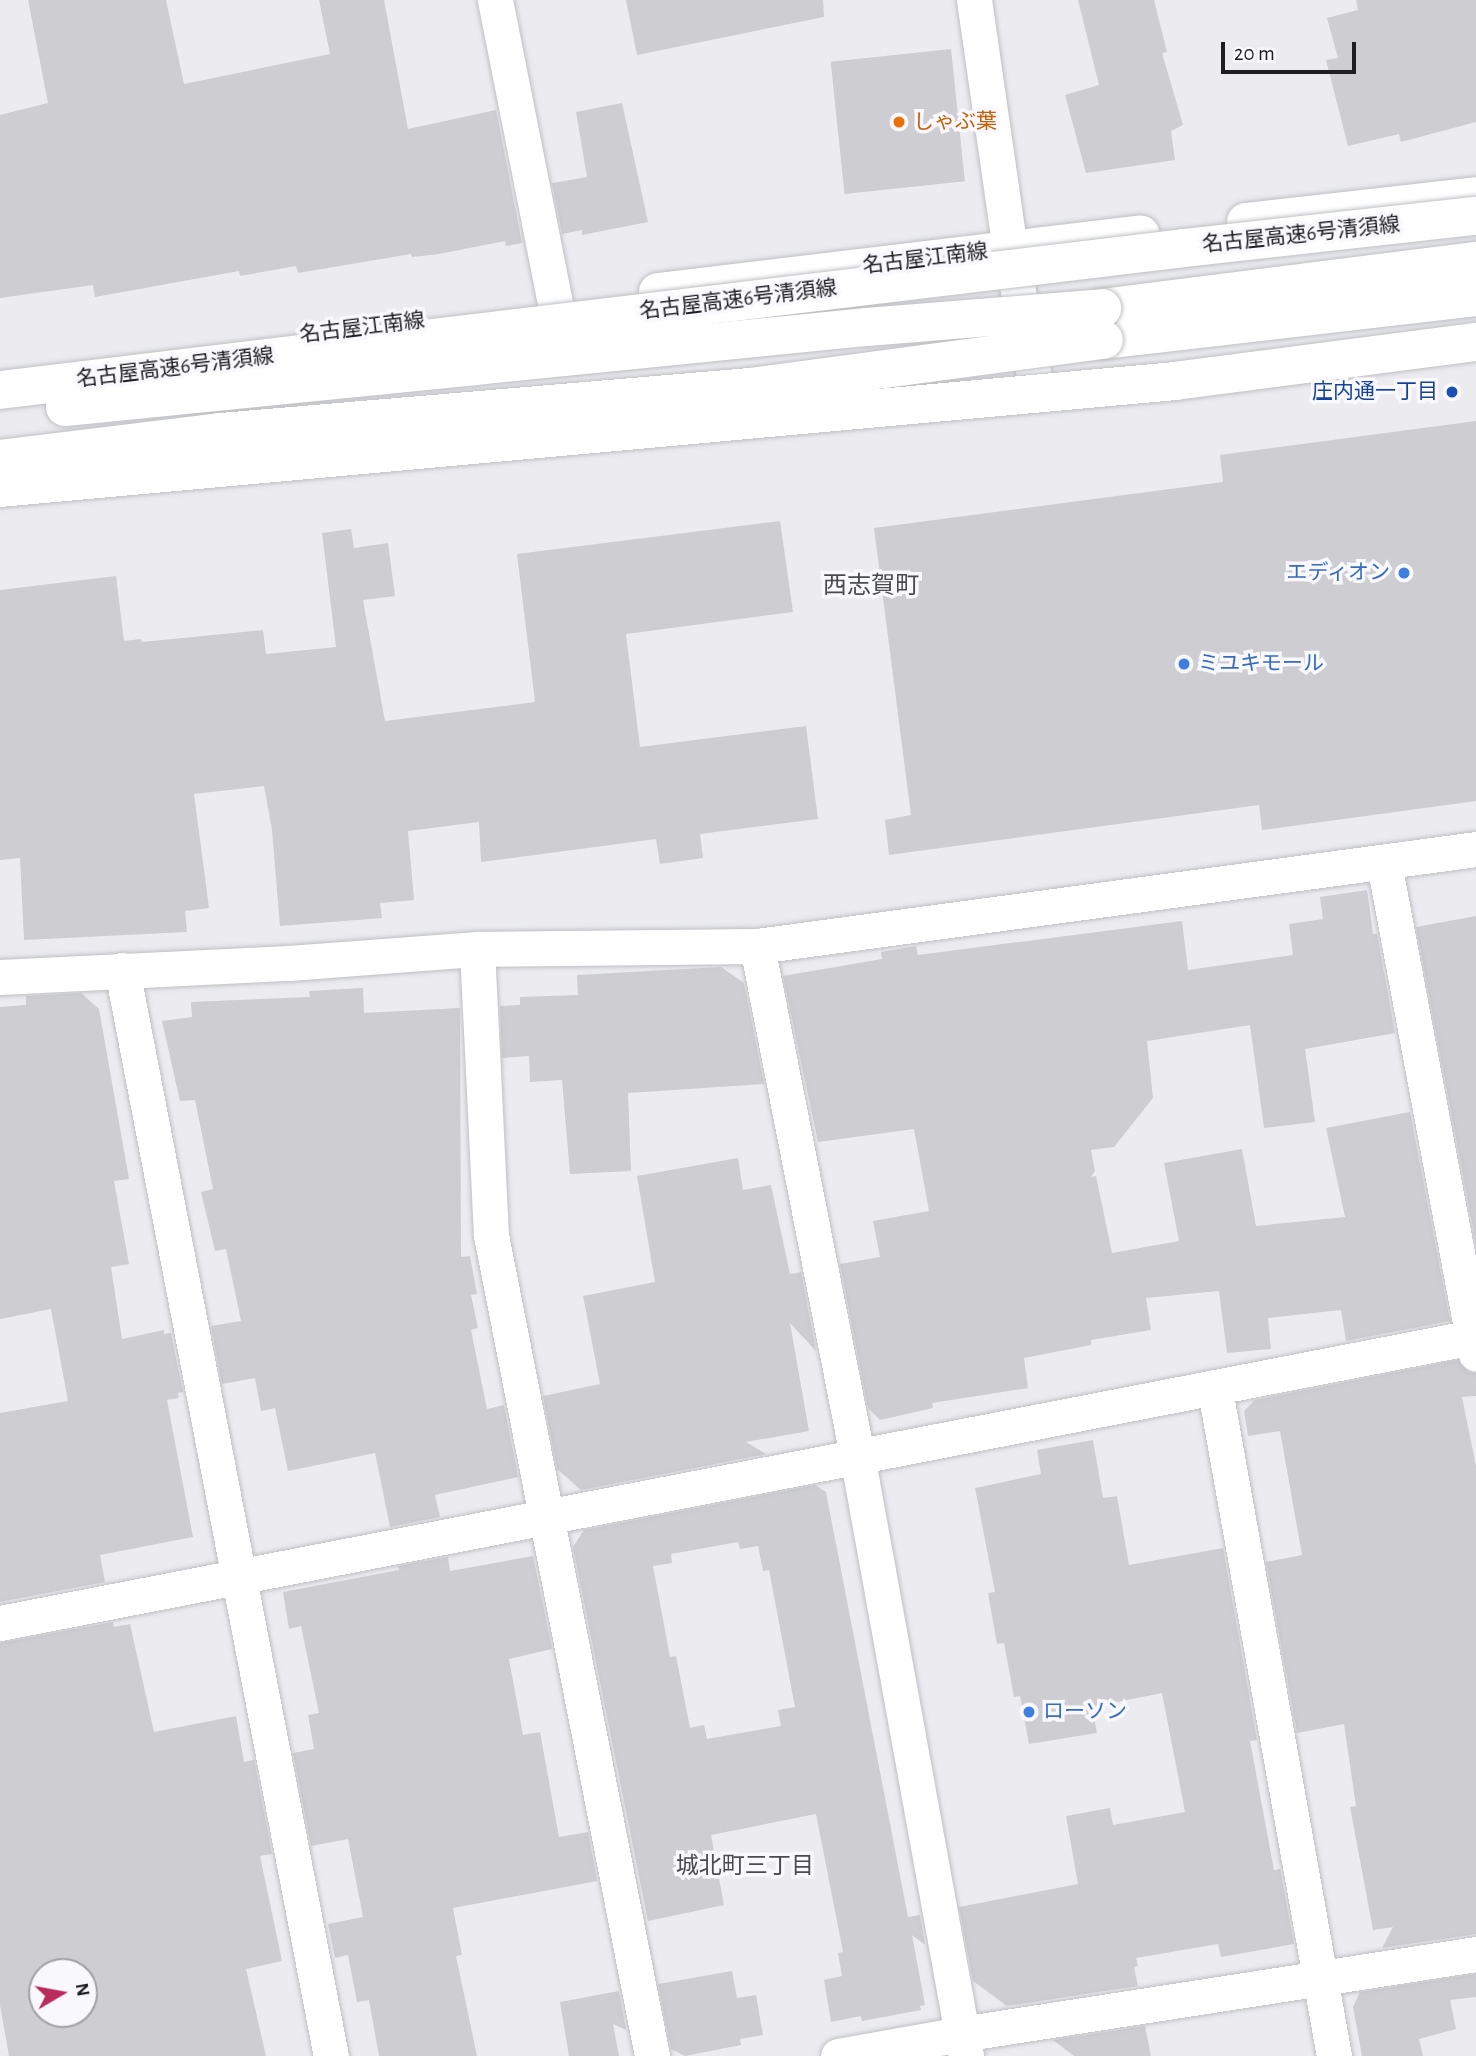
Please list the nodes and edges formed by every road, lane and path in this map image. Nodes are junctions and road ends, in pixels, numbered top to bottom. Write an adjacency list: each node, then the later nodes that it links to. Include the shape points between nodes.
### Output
1 (495, 0): 8 (street)
2 (974, 0): 5 (street)
3 (1476, 196): 5 (main road, 名古屋江南線)
4 (1476, 216): 12 (main road, 名古屋高速6号清須線, bridge)
5 (1010, 249): 8 (main road, 名古屋江南線); 11 (street)
6 (1476, 261): 13 (main road, bridge, via 1102,308)
7 (1476, 297): 14 (main road, bridge, via 750,387 221,432)
8 (555, 304): 10 (main road, 名古屋江南線)
9 (1476, 341): 11 (main road); 15 (main road, bridge, via 1175,381)
10 (0, 375)
11 (1036, 387): 16 (main road, via 531,452)
12 (0, 390)
13 (0, 412)
14 (0, 459)
15 (0, 488)
16 (0, 502)
17 (1476, 849): 18 (street)
18 (1384, 863): 19 (street); 23 (street)
19 (757, 946): 20 (street); 25 (street)
20 (477, 949): 21 (street); 26 (street, via 491,1235)
21 (122, 970): 22 (street); 27 (street)
22 (0, 977)
23 (1475, 1345): 24 (street)
24 (1215, 1390): 25 (street); 30 (street)
25 (857, 1455): 26 (street); 31 (street)
26 (547, 1516): 27 (street); 33 (street)
27 (238, 1576): 28 (street); 32 (street)
28 (0, 1623)
29 (1476, 1954): 30 (street)
30 (1321, 1980): 31 (street); 35 (street)
31 (963, 2045): 34 (street)
32 (331, 2056)
33 (652, 2056)
34 (838, 2056)
35 (1334, 2056)

